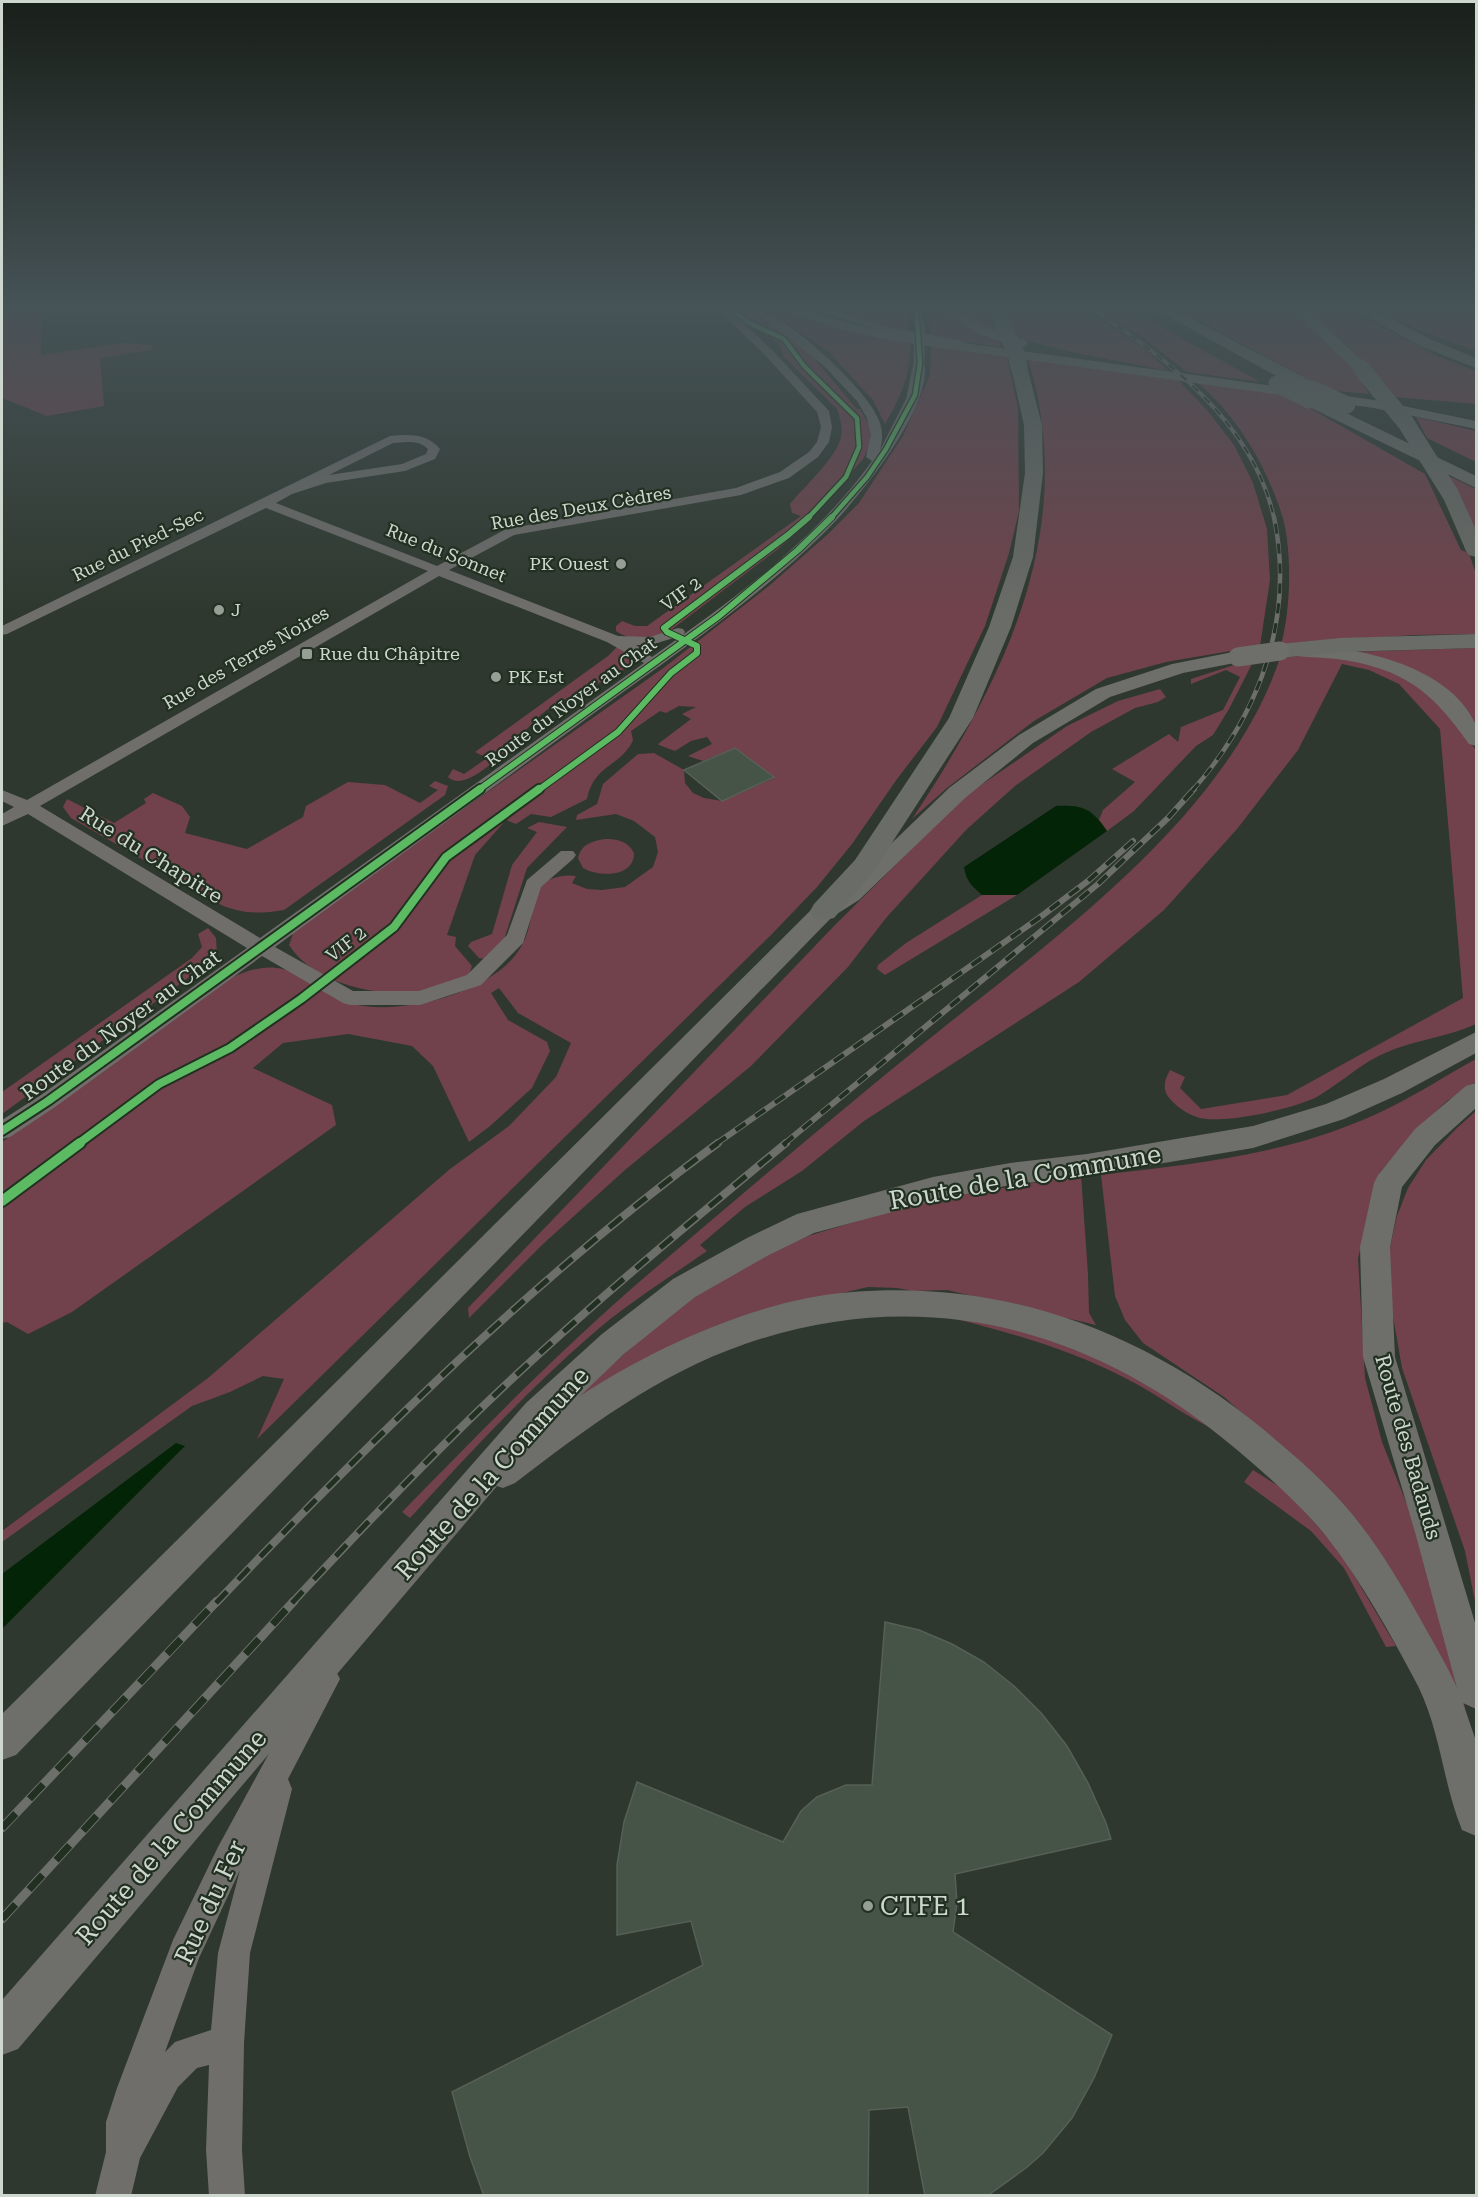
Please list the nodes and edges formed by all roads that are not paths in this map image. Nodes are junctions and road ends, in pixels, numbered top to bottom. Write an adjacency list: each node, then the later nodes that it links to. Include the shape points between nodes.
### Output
1 (832, 411): 19 (street, Rue des Deux Cèdres, via 835,434 827,451 789,479 745,495)
2 (868, 411): 14 (street, via 877,437)
3 (897, 411): 14 (street, Route du Noyer au Chat)
4 (905, 411): 27 (street, Route du Noyer au Chat, via 886,452 845,504 781,567 719,616)
5 (1030, 411): 34 (highway, bridge, via 1034,473 1023,557 1000,627 961,718 864,866)
6 (1342, 411): 16 (highway)
7 (1358, 411): 15 (highway, bridge)
8 (1396, 411): 20 (highway, bridge, via 1451,495)
9 (1406, 411): 13 (main road)
10 (1446, 411): 12 (main road)
11 (1456, 411): 12 (main road)
12 (1473, 413)
13 (1476, 425)
14 (872, 457): 23 (street, Route du Noyer au Chat, via 786,551)
15 (1476, 468)
16 (1476, 483)
17 (291, 490): 17 (street, via 324,480 405,467 431,456 434,449 418,439 390,440); 18 (street, Rue du Pied-Sec)
18 (266, 503): 21 (street, Rue du Sonnet); 22 (street, Rue du Pied-Sec)
19 (485, 544): 21 (street, Rue des Terres Noires)
20 (1476, 551)
21 (439, 570): 24 (street, Rue du Sonnet); 31 (street, Rue des Terres Noires)
22 (2, 631)
23 (678, 632): 24 (street, Rue du Sonnet, via 651,641); 27 (street, Route du Noyer au Chat)
24 (612, 639): 27 (street, Rue du Sonnet, via 635,650)
25 (1476, 641): 26 (highway)
26 (1280, 651): 28 (main road, via 1312,650 1402,671 1449,703); 34 (main road, bridge, via 1179,668 1103,693 1026,739 957,793 851,895)
27 (646, 663): 35 (street, Route du Noyer au Chat, via 388,841)
28 (1476, 740)
29 (2, 787): 31 (street, Rue du Chapitre)
30 (2, 795): 31 (street, Rue du Chapitre)
31 (27, 806): 32 (street, Rue des Terres Noires); 35 (street, Rue du Chapitre)
32 (2, 821)
33 (567, 855): 35 (street, Rue du Chapitre, via 534,884 516,938 474,980 420,998 350,998)
34 (824, 911): 42 (main road)
35 (256, 945): 38 (street, Route du Noyer au Chat)
36 (1476, 1042): 39 (main road, Route de la Commune, via 1334,1112 1253,1137 933,1188 807,1222 684,1288 613,1344 538,1414)
37 (1476, 1093): 41 (main road, Route des Badauds, via 1425,1137 1388,1182 1375,1247 1379,1357)
38 (2, 1129)
39 (462, 1502): 40 (main road, Route de la Commune); 44 (main road, via 645,1373 721,1340 786,1318 848,1305 909,1302 977,1307 1054,1326 1112,1348 1191,1393 1299,1481 1338,1524 1375,1576 1435,1682 1468,1776)
40 (354, 1626): 43 (street, Rue du Fer); 45 (main road, Route de la Commune)
41 (1476, 1690)
42 (2, 1741)
43 (287, 1750): 46 (street, via 234,1953); 47 (street, Rue du Fer, via 229,1858 185,1952 134,2088 124,2122)
44 (1476, 1816)
45 (2, 2033)
46 (227, 2043): 47 (street, via 187,2054 166,2075); 49 (street)
47 (124, 2152): 48 (street, Rue du Fer)
48 (113, 2196)
49 (226, 2196)

